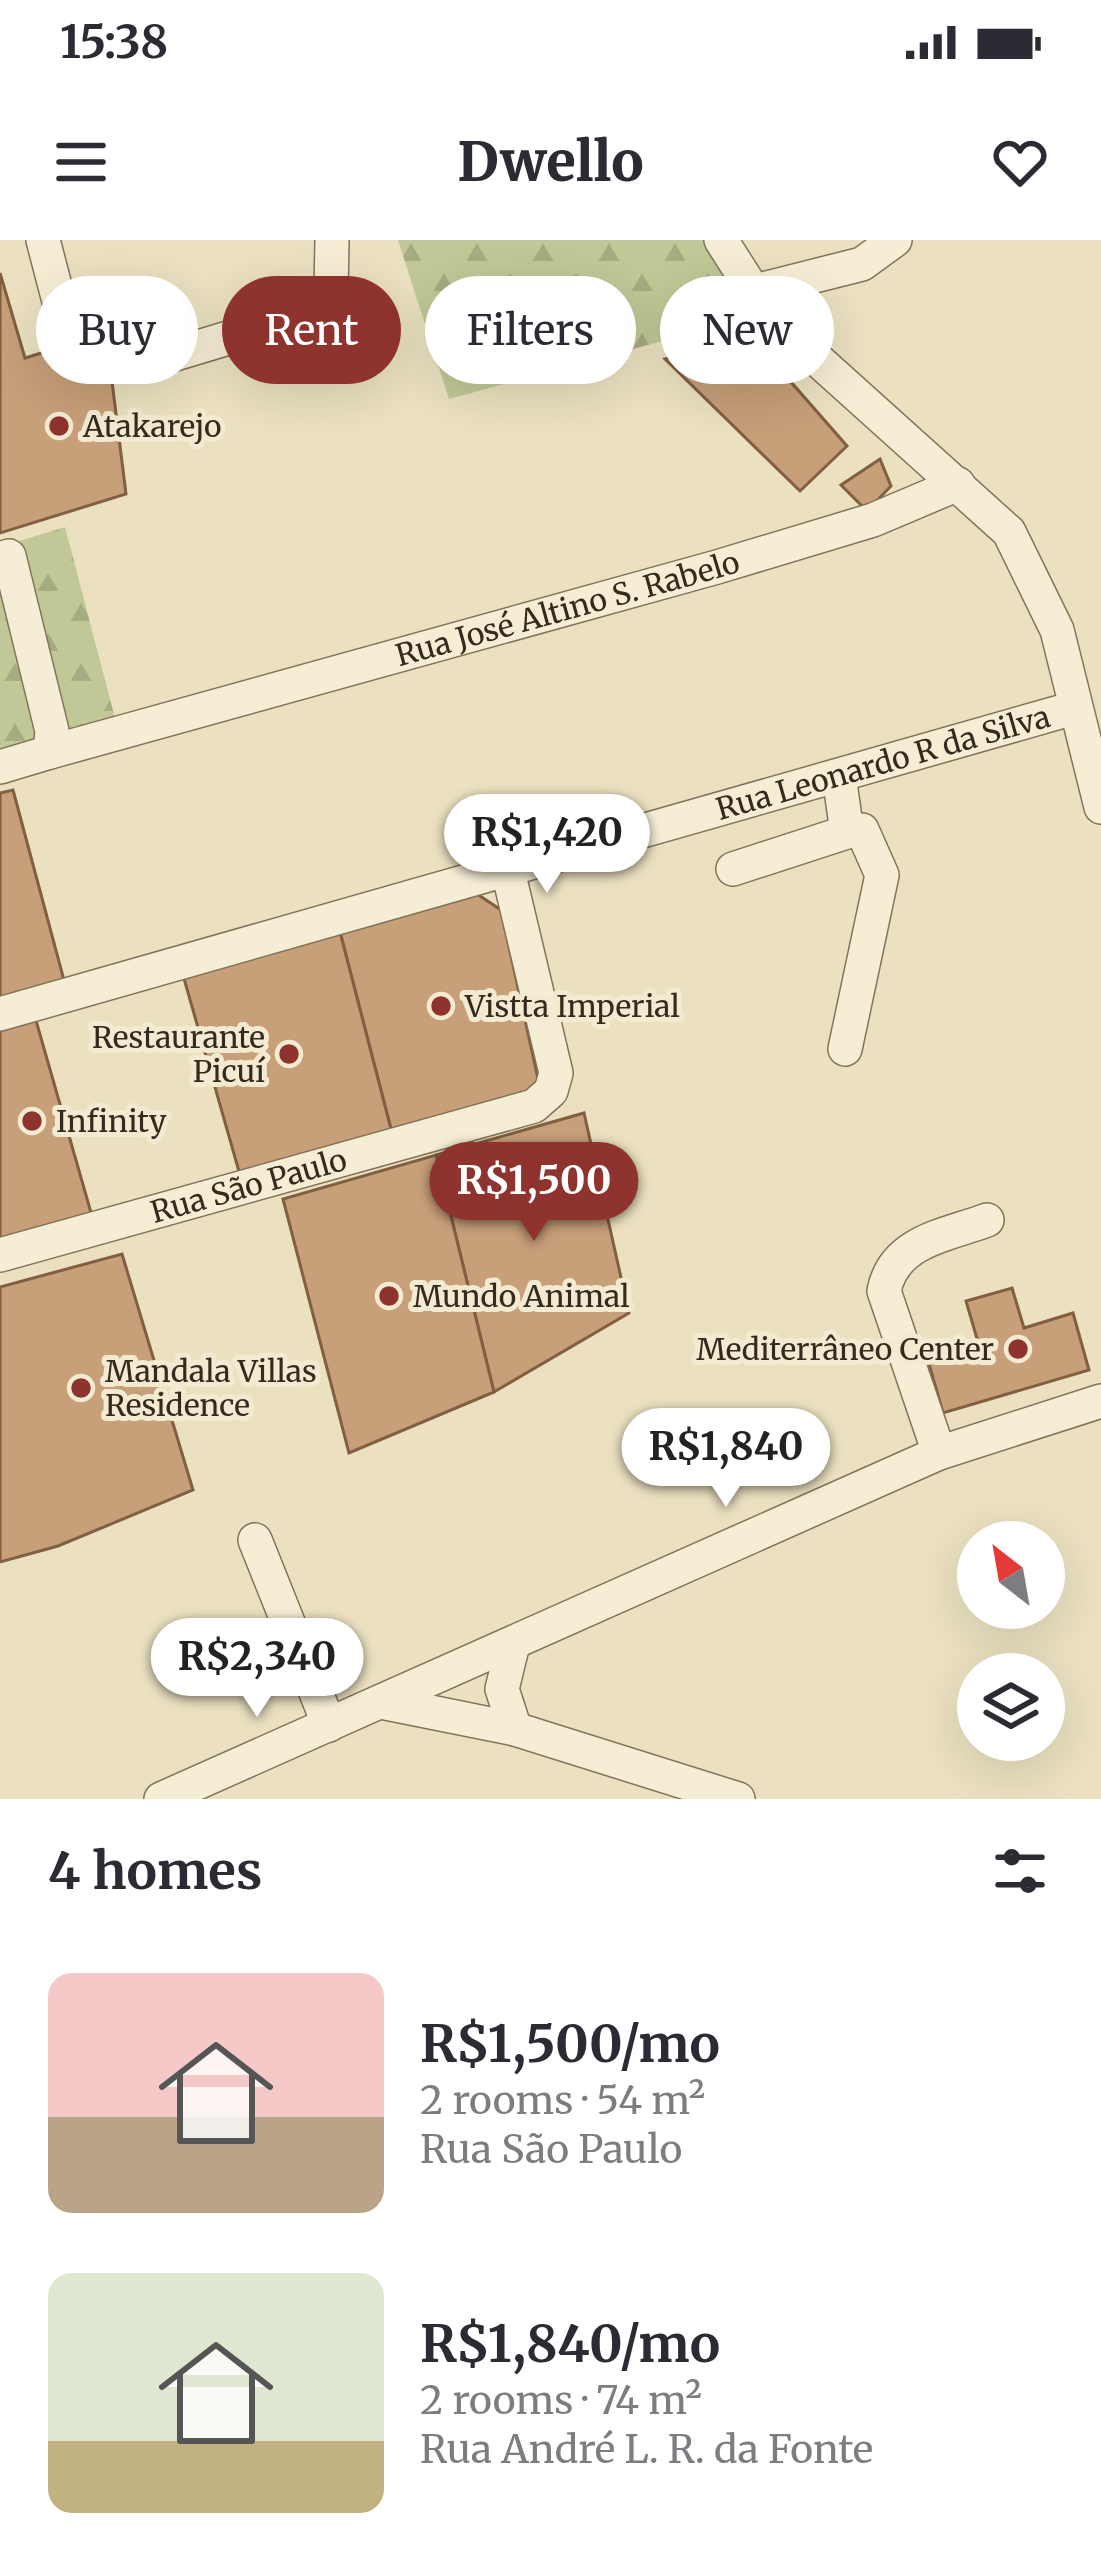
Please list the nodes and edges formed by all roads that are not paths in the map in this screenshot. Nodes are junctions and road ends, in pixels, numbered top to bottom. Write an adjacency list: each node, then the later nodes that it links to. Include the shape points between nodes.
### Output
1 (43, 240): 5 (street)
2 (332, 240): 8 (street, via 331,292 311,313)
3 (721, 240): 6 (street)
4 (895, 240): 7 (street, via 862,264)
5 (52, 276)
6 (742, 276)
7 (814, 276)
8 (198, 347)
9 (834, 374): 10 (street)
10 (958, 484): 12 (street, via 1009,532 1038,586); 13 (street, Rua José Altino S. Rabelo, via 873,520 717,568)
11 (0, 559): 13 (street, via 9,556 52,731)
12 (1074, 708): 15 (street, Rua Leonardo R da Silva); 16 (street)
13 (50, 752): 14 (street, Rua José Altino S. Rabelo)
14 (0, 766)
15 (839, 776): 17 (street); 19 (street, Rua Leonardo R da Silva)
16 (1101, 807)
17 (848, 832): 18 (street); 21 (street, via 862,830 882,875)
18 (733, 869)
19 (508, 871): 20 (street, Rua Leonardo R da Silva); 24 (street, Rua São Paulo, via 556,1073 534,1106)
20 (0, 1014)
21 (844, 1048)
22 (987, 1220): 27 (street, via 902,1251 888,1268 884,1291)
23 (93, 1249): 25 (street)
24 (0, 1255)
25 (0, 1272)
26 (1101, 1401): 27 (street)
27 (939, 1453): 29 (street)
28 (255, 1540): 31 (street)
29 (514, 1644): 30 (street); 32 (street, via 502,1689)
30 (381, 1702): 31 (street); 32 (street)
31 (329, 1726): 33 (street)
32 (515, 1729): 34 (street)
33 (161, 1799)
34 (738, 1799)

